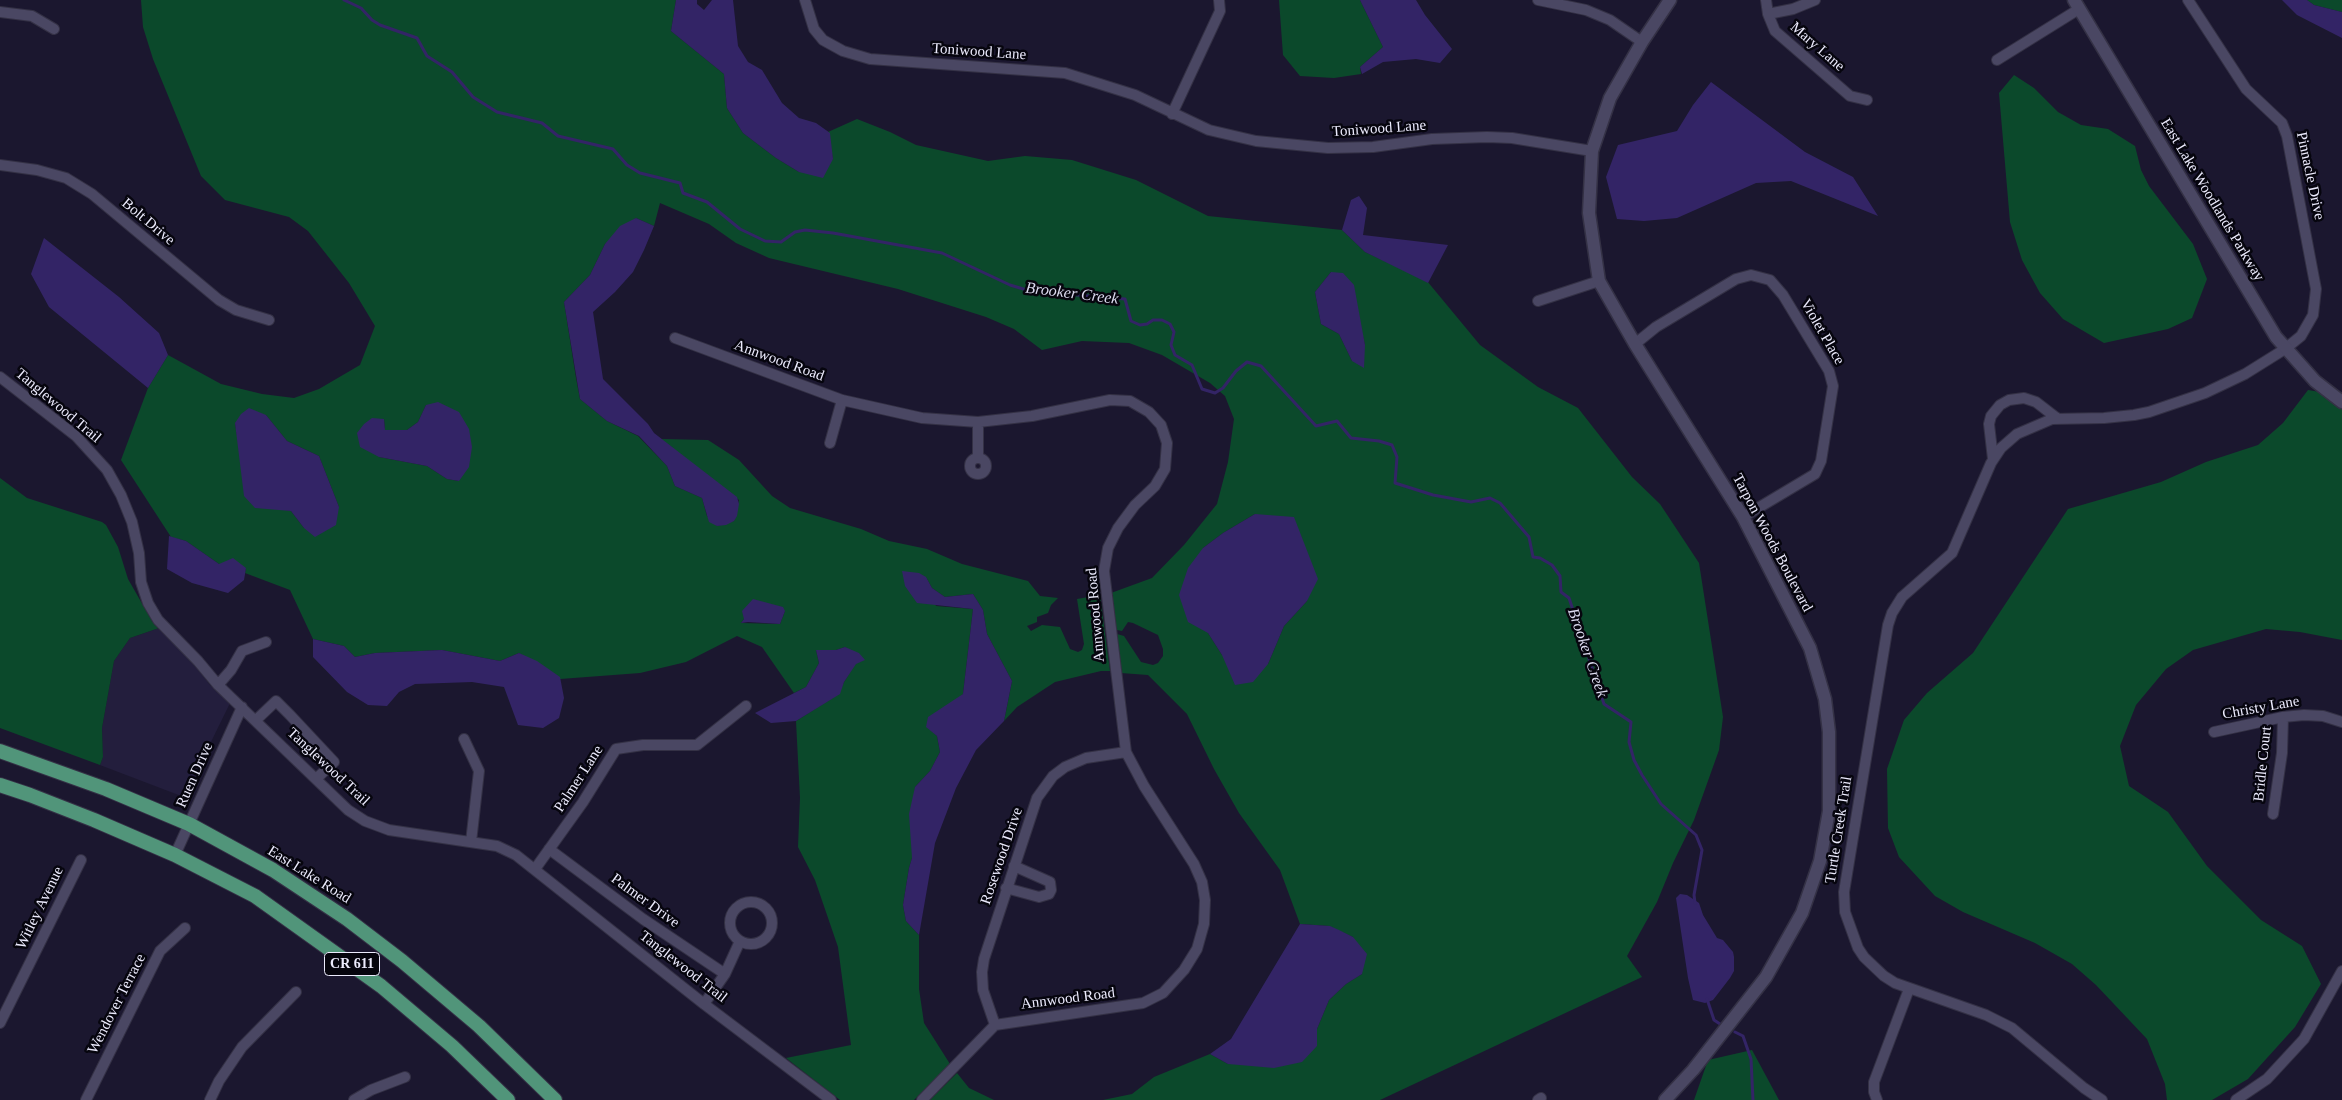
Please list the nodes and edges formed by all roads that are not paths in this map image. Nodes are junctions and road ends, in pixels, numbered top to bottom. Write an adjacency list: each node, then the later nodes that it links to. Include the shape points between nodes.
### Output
1 (806, 0): 15 (street, Toniwood Lane, via 814,29 842,51 870,59 1065,73 1135,95)
2 (1219, 0): 15 (street, via 1220,11)
3 (1538, 0): 12 (street, via 1586,10 1616,24)
4 (1670, 0): 12 (street, Tarpon Woods Boulevard)
5 (1766, 0): 10 (street, Mary Lane)
6 (1815, 0): 10 (street, via 1794,9)
7 (2188, 0): 23 (street, Pinnacle Drive, via 2246,89 2282,123 2288,136 2316,289 2309,325)
8 (2076, 4): 13 (street); 23 (street, East Lake Woodlands Parkway)
9 (0, 12): 11 (street, via 32,16)
10 (1768, 14): 14 (street, Mary Lane, via 1775,31 1785,40 1850,96)
11 (54, 29)
12 (1642, 42): 16 (street, Tarpon Woods Boulevard, via 1610,98)
13 (1997, 60)
14 (1867, 100)
15 (1172, 114): 16 (street, Toniwood Lane, via 1208,130 1256,141 1328,148 1487,137)
16 (1592, 151): 18 (street, Tarpon Woods Boulevard, via 1589,213)
17 (0, 165): 20 (street, Bolt Drive, via 66,178 92,194 219,300 236,310)
18 (1599, 281): 19 (street); 22 (street, Tarpon Woods Boulevard)
19 (1538, 301)
20 (269, 320)
21 (675, 338): 25 (street, Annwood Road)
22 (1635, 344): 32 (street, Tarpon Woods Boulevard); 32 (street, Violet Place, via 1656,326 1736,279 1751,275 1770,280 1783,295 1829,371 1833,386 1821,461 1816,474)
23 (2285, 349): 26 (street, East Lake Woodlands Parkway); 27 (street, Turtle Creek Trail, via 2205,394 2149,412 2119,418)
24 (0, 377): 34 (street, Tanglewood Trail, via 76,436 107,470 132,522 141,582 148,603 158,620)
25 (842, 400): 28 (street, Annwood Road, via 922,418); 29 (street)
26 (2342, 402)
27 (2058, 419): 31 (street, Turtle Creek Trail, via 2017,434); 31 (street, via 2036,402 2024,398 2000,404 1989,424)
28 (978, 422): 30 (street); 43 (street, Annwood Road, via 1048,413 1110,400 1130,400 1150,412 1161,425 1167,443 1165,469 1156,486 1134,505 1118,528 1108,548 1104,571)
29 (830, 444)
30 (978, 458)
31 (1993, 459): 59 (street, Turtle Creek Trail, via 1952,553 1902,597 1892,612 1858,804 1844,892 1849,925 1864,957 1884,976)
32 (1743, 517): 72 (street, Tarpon Woods Boulevard, via 1810,648 1825,699 1829,732 1829,811 1820,861 1802,913 1766,977 1706,1055)
33 (266, 642): 34 (street, via 242,651)
34 (218, 685): 36 (street, Tanglewood Trail)
35 (746, 706): 49 (street, Palmer Lane, via 697,745 643,745 616,749)
36 (242, 707): 38 (street, Tanglewood Trail); 47 (street, Ruen Drive)
37 (2283, 717): 39 (street, Christy Lane, via 2323,716); 40 (street, Christy Lane); 46 (street, Bridle Court, via 2282,753)
38 (256, 720): 44 (street, Tanglewood Trail); 44 (street, via 276,701 290,714 334,762)
39 (2342, 722)
40 (2214, 732)
41 (464, 739): 48 (street, via 480,771)
42 (0, 750): 47 (main road, East Lake Road / CR 611)
43 (1126, 752): 52 (street, Rosewood Drive, via 1086,758 1053,776 1038,798); 63 (street, Annwood Road, via 1202,882 1204,924 1197,949 1184,970 1163,993 1143,1003)
44 (316, 779): 48 (street, Tanglewood Trail, via 348,810 365,821 389,830)
45 (0, 785): 50 (main road, CR 611)
46 (2273, 814)
47 (189, 824): 50 (street, Ruen Drive); 69 (main road, East Lake Road / CR 611, via 274,870 373,937 480,1026)
48 (471, 842): 53 (street, Tanglewood Trail, via 497,846)
49 (549, 849): 53 (street, Palmer Lane); 58 (street, Palmer Drive, via 643,919)
50 (175, 855): 68 (main road, CR 611, via 255,896 352,964 452,1046)
51 (81, 860): 62 (street, Witley Avenue)
52 (1014, 866): 54 (street, Rosewood Drive); 54 (street, via 1050,882 1051,890 1044,897 1039,897)
53 (535, 869): 61 (street, Tanglewood Trail)
54 (1006, 888): 63 (street, Rosewood Drive, via 988,941 982,972 983,990)
55 (185, 928): 65 (street, Wendover Terrace, via 160,952)
56 (740, 941): 56 (street, via 731,931 733,911 744,903 764,906 772,925 766,937 754,944); 58 (street)
57 (2342, 971): 75 (street, via 2304,1039 2267,1079)
58 (725, 974): 61 (street)
59 (1908, 989): 73 (street, via 1874,1082); 74 (street, Turtle Creek Trail, via 1986,1015 2012,1028)
60 (296, 992): 66 (street, via 242,1047)
61 (704, 1004): 70 (street, Tanglewood Trail)
62 (0, 1022)
63 (995, 1025): 71 (street)
64 (405, 1076): 67 (street)
65 (86, 1100)
66 (210, 1100)
67 (354, 1100)
68 (508, 1100)
69 (555, 1100)
70 (832, 1100)
71 (922, 1100)
72 (1665, 1100)
73 (1877, 1100)
74 (2102, 1100)
75 (2236, 1100)

